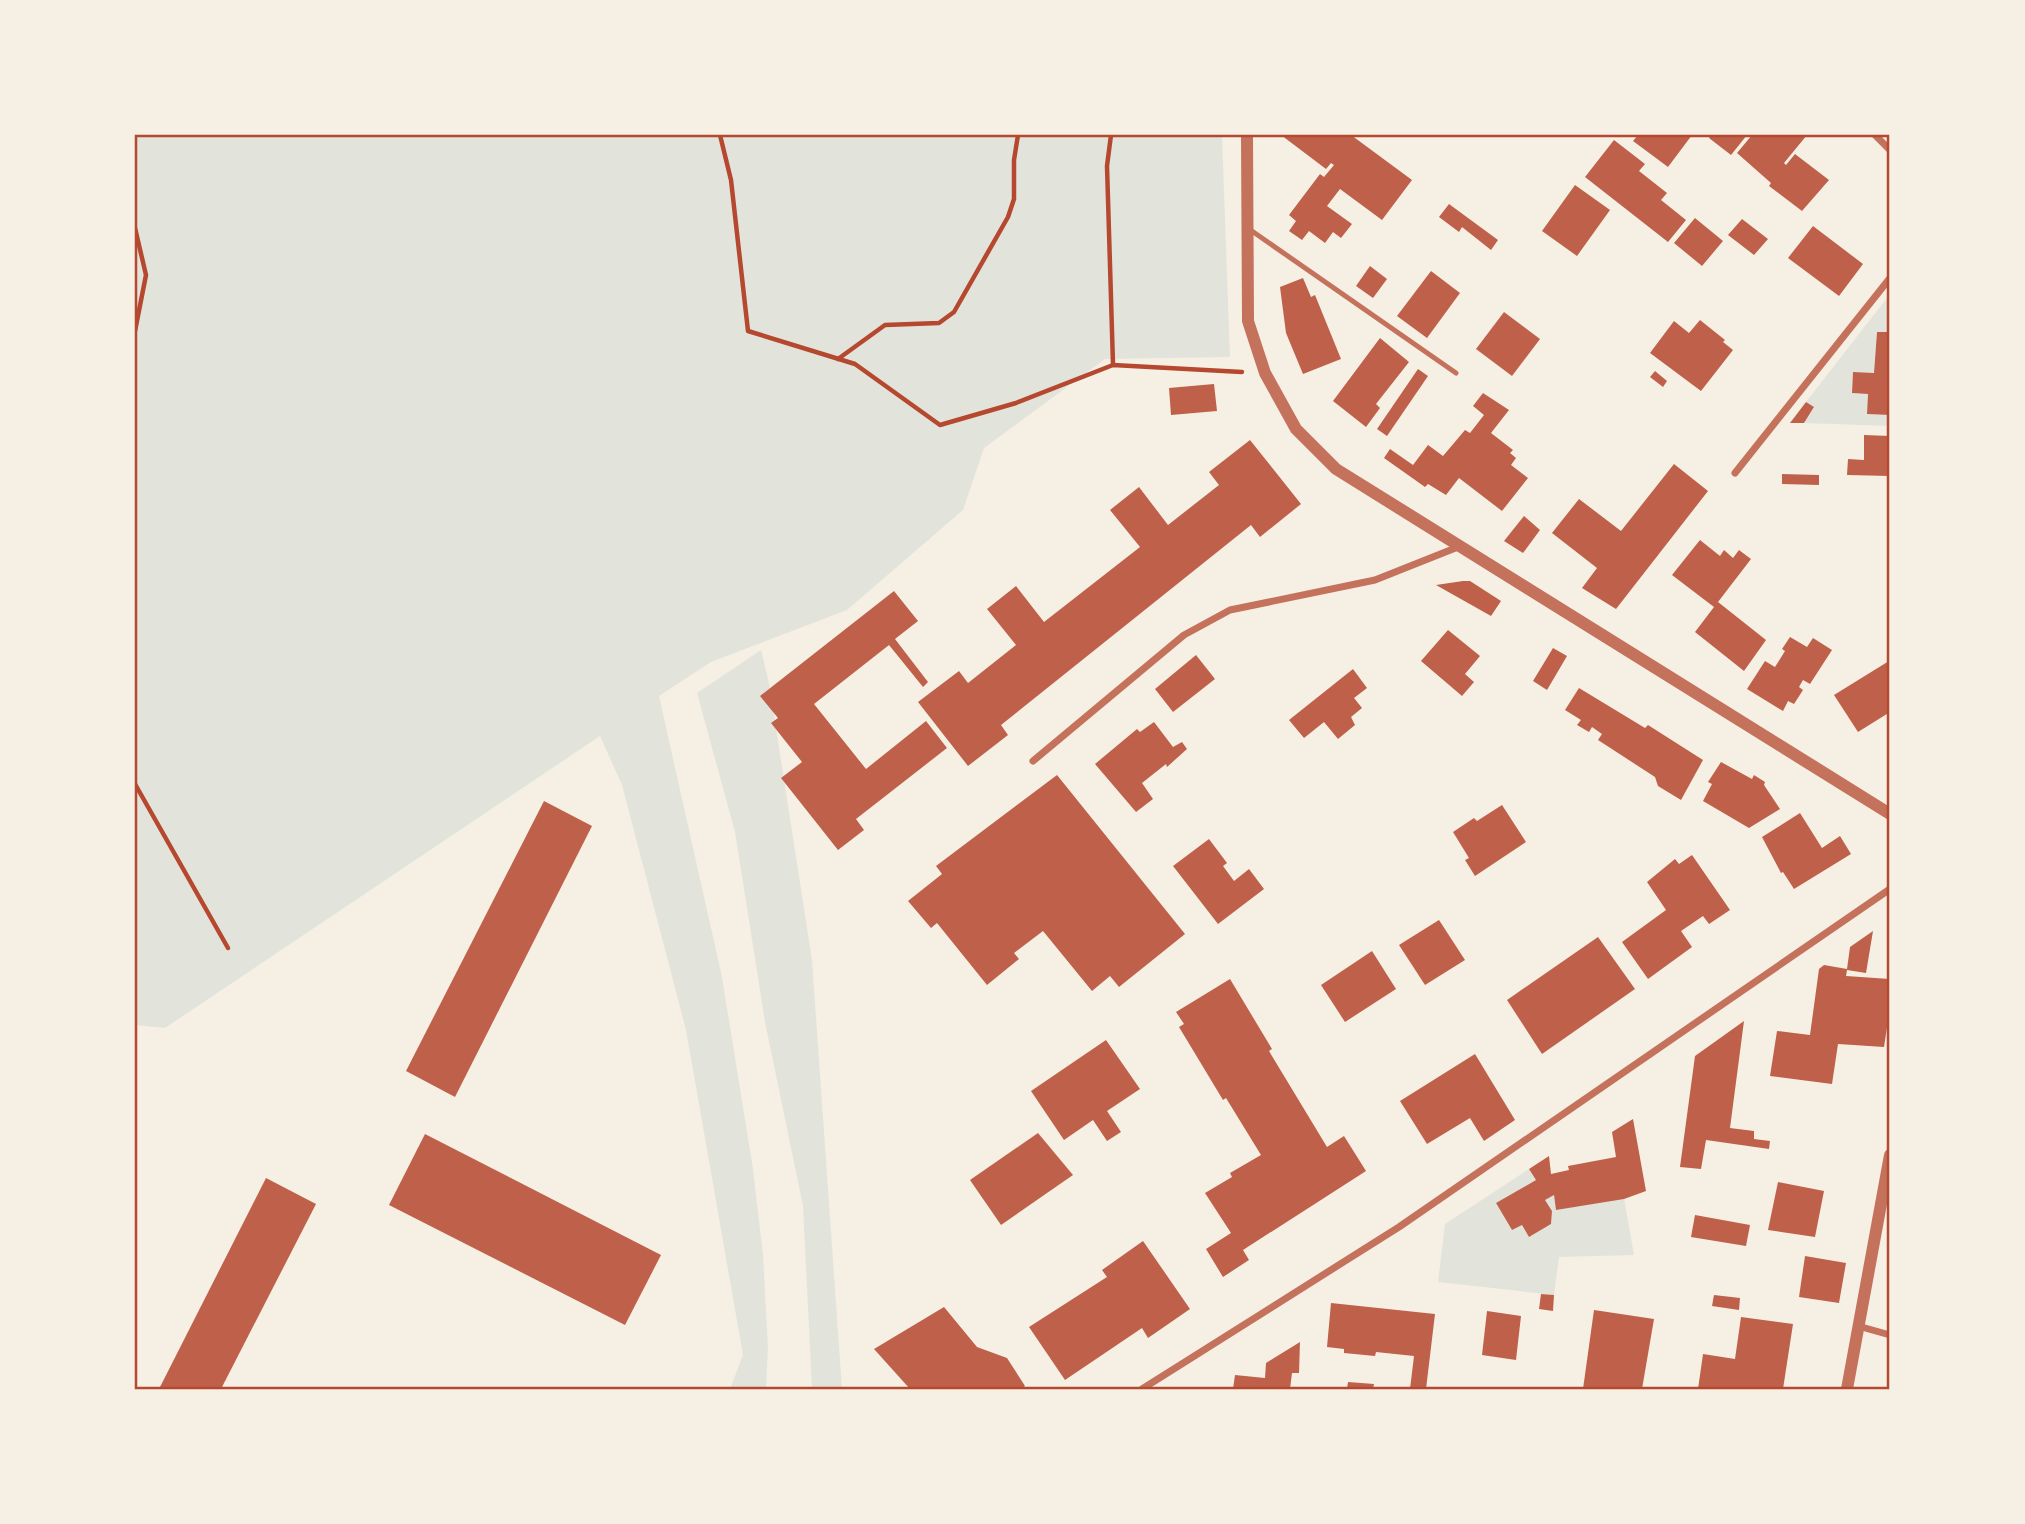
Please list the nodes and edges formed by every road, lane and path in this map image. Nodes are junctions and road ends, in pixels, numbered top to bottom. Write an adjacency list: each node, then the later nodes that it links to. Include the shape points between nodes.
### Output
1 (720, 135): 11 (path, via 731,180 748,331)
2 (1018, 135): 11 (path, via 1009,217 954,312 939,323 886,325)
3 (1111, 135): 12 (path, via 1107,166)
4 (1247, 135): 7 (street)
5 (1875, 135): 6 (street)
6 (1890, 150)
7 (1246, 227): 13 (street, via 1248,321); 14 (lane)
8 (135, 228): 10 (path, via 146,275)
9 (1890, 278): 15 (street)
10 (135, 331)
11 (838, 359): 12 (path, via 855,364 940,425 1016,403)
12 (1114, 365): 13 (path)
13 (1265, 373): 16 (street, via 1296,429 1336,469)
14 (1456, 373)
15 (1735, 474)
16 (1458, 547): 17 (street, via 1375,580 1230,610 1184,635); 19 (street)
17 (1033, 761)
18 (135, 784): 21 (path)
19 (1890, 814)
20 (1890, 888): 25 (street, via 1399,1227)
21 (228, 948)
22 (1890, 1155): 23 (street)
23 (1858, 1326): 24 (street); 26 (street)
24 (1890, 1335)
25 (1142, 1389)
26 (1847, 1389)

